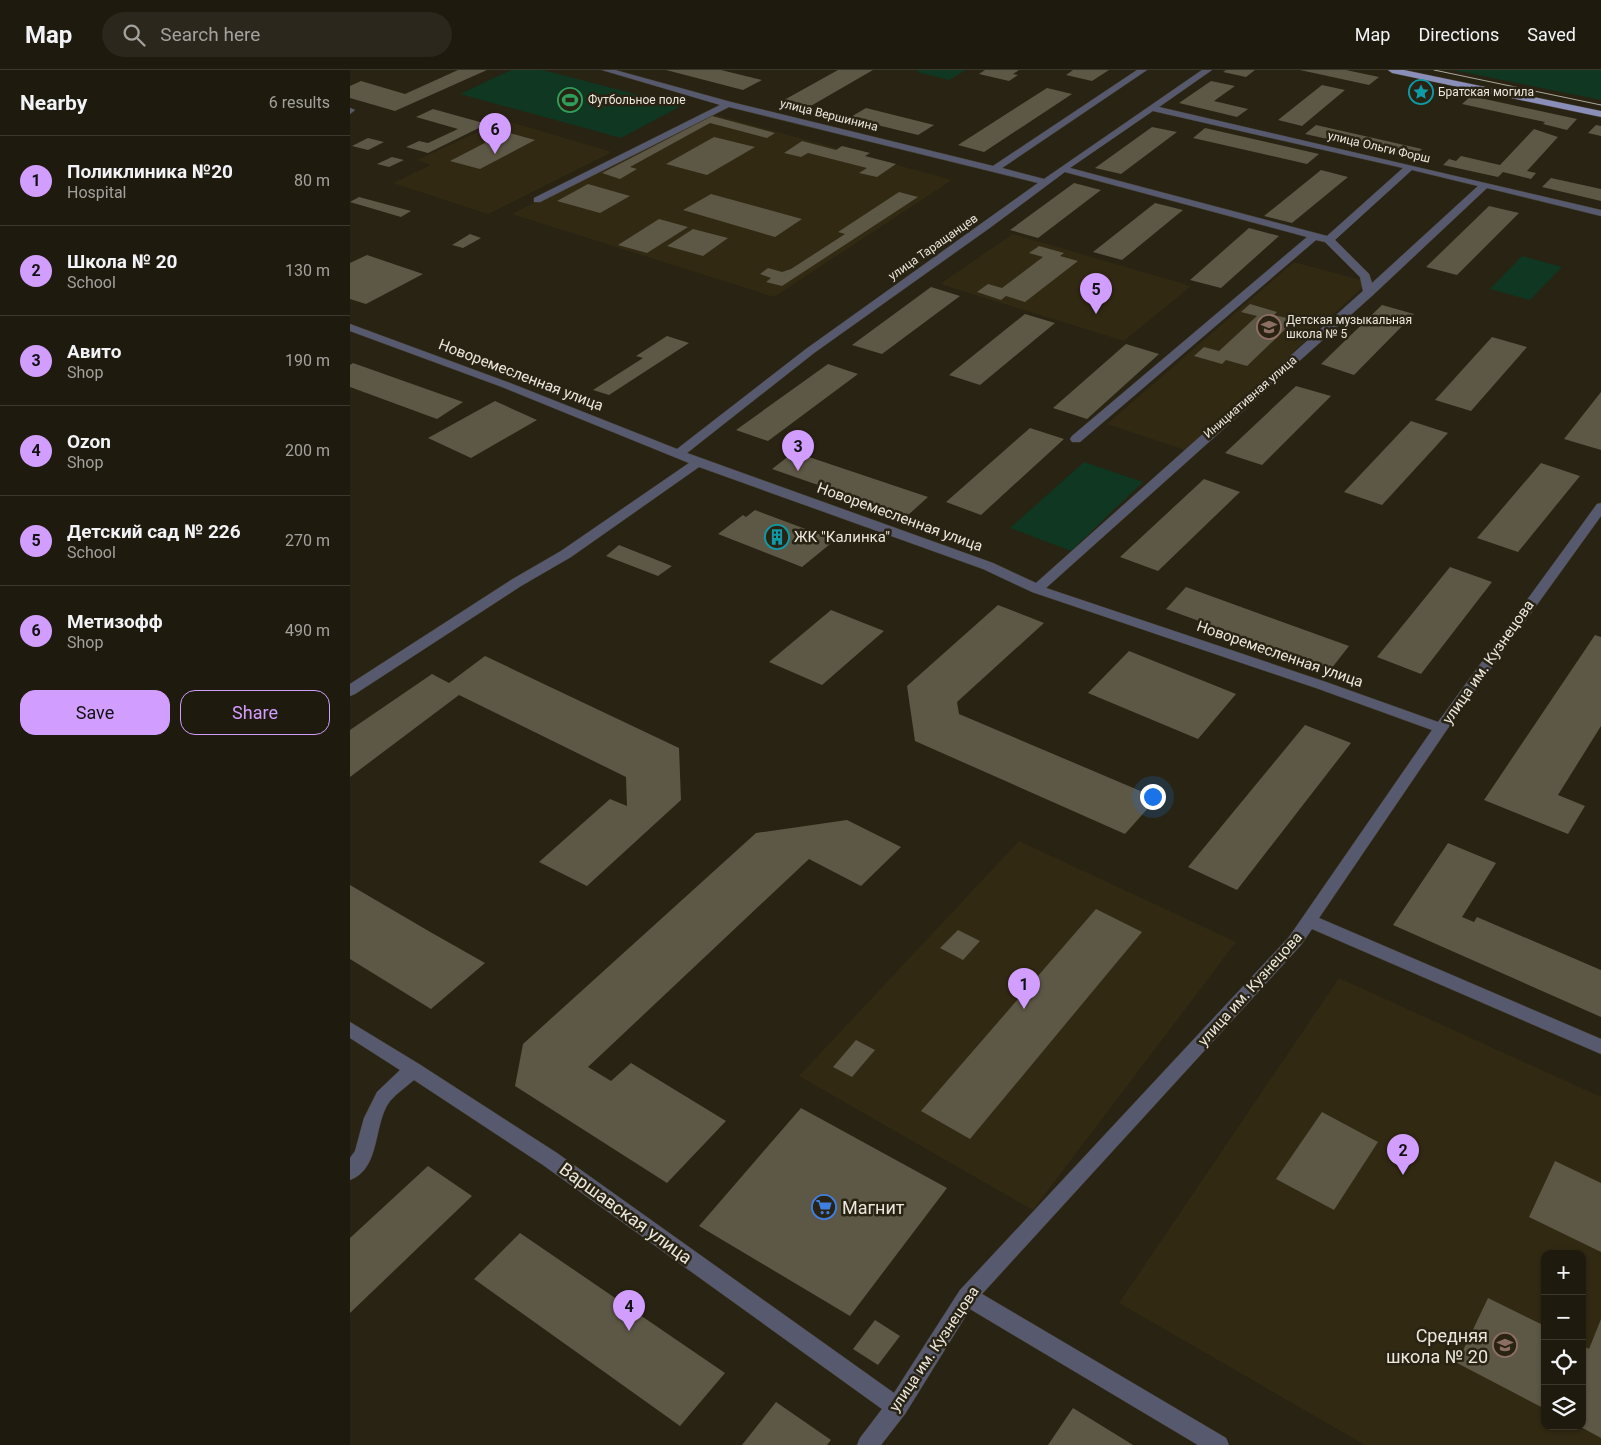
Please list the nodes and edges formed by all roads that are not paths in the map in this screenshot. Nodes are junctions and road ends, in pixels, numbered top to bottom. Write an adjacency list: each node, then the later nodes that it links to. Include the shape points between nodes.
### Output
1 (606, 70): 5 (street, улица Вершинина)
2 (1143, 70): 9 (street)
3 (1208, 70): 6 (street, улица Таращанцев)
4 (1392, 70): 7 (main road)
5 (728, 104): 9 (street, улица Вершинина); 13 (street)
6 (1151, 108): 8 (street, улица Ольги Форш); 10 (street, улица Таращанцев)
7 (1601, 114)
8 (1410, 167): 12 (street, улица Ольги Форш); 16 (street)
9 (995, 169): 11 (street, улица Вершинина)
10 (1063, 169): 11 (street, улица Таращанцев); 15 (street)
11 (1046, 182): 20 (street, улица Таращанцев, via 810,351)
12 (1485, 185): 14 (street, улица Ольги Форш); 17 (street, Инициативная улица)
13 (537, 200)
14 (1601, 213)
15 (1316, 235): 16 (street); 19 (street)
16 (1329, 240): 17 (street, via 1365,276)
17 (1370, 293): 23 (street, Инициативная улица)
18 (350, 327): 20 (street, Новоремесленная улица)
19 (1076, 439)
20 (678, 454): 21 (street, Новоремесленная улица)
21 (698, 462): 23 (street, Новоремесленная улица, via 988,566); 24 (street, via 566,554)
22 (1599, 513): 25 (street, улица им. Кузнецова)
23 (1037, 589): 25 (street, Новоремесленная улица)
24 (350, 691)
25 (1441, 728): 26 (street, улица им. Кузнецова)
26 (1310, 921): 28 (street); 31 (street, улица им. Кузнецова)
27 (350, 1029): 29 (street, Варшавская улица)
28 (1601, 1047)
29 (413, 1069): 30 (street, via 384,1097 373,1118 364,1154); 32 (street, Варшавская улица, via 550,1159)
30 (350, 1172)
31 (967, 1296): 32 (street, улица им. Кузнецова); 34 (street)
32 (896, 1407): 33 (street, улица им. Кузнецова)
33 (868, 1445)
34 (1218, 1445)

